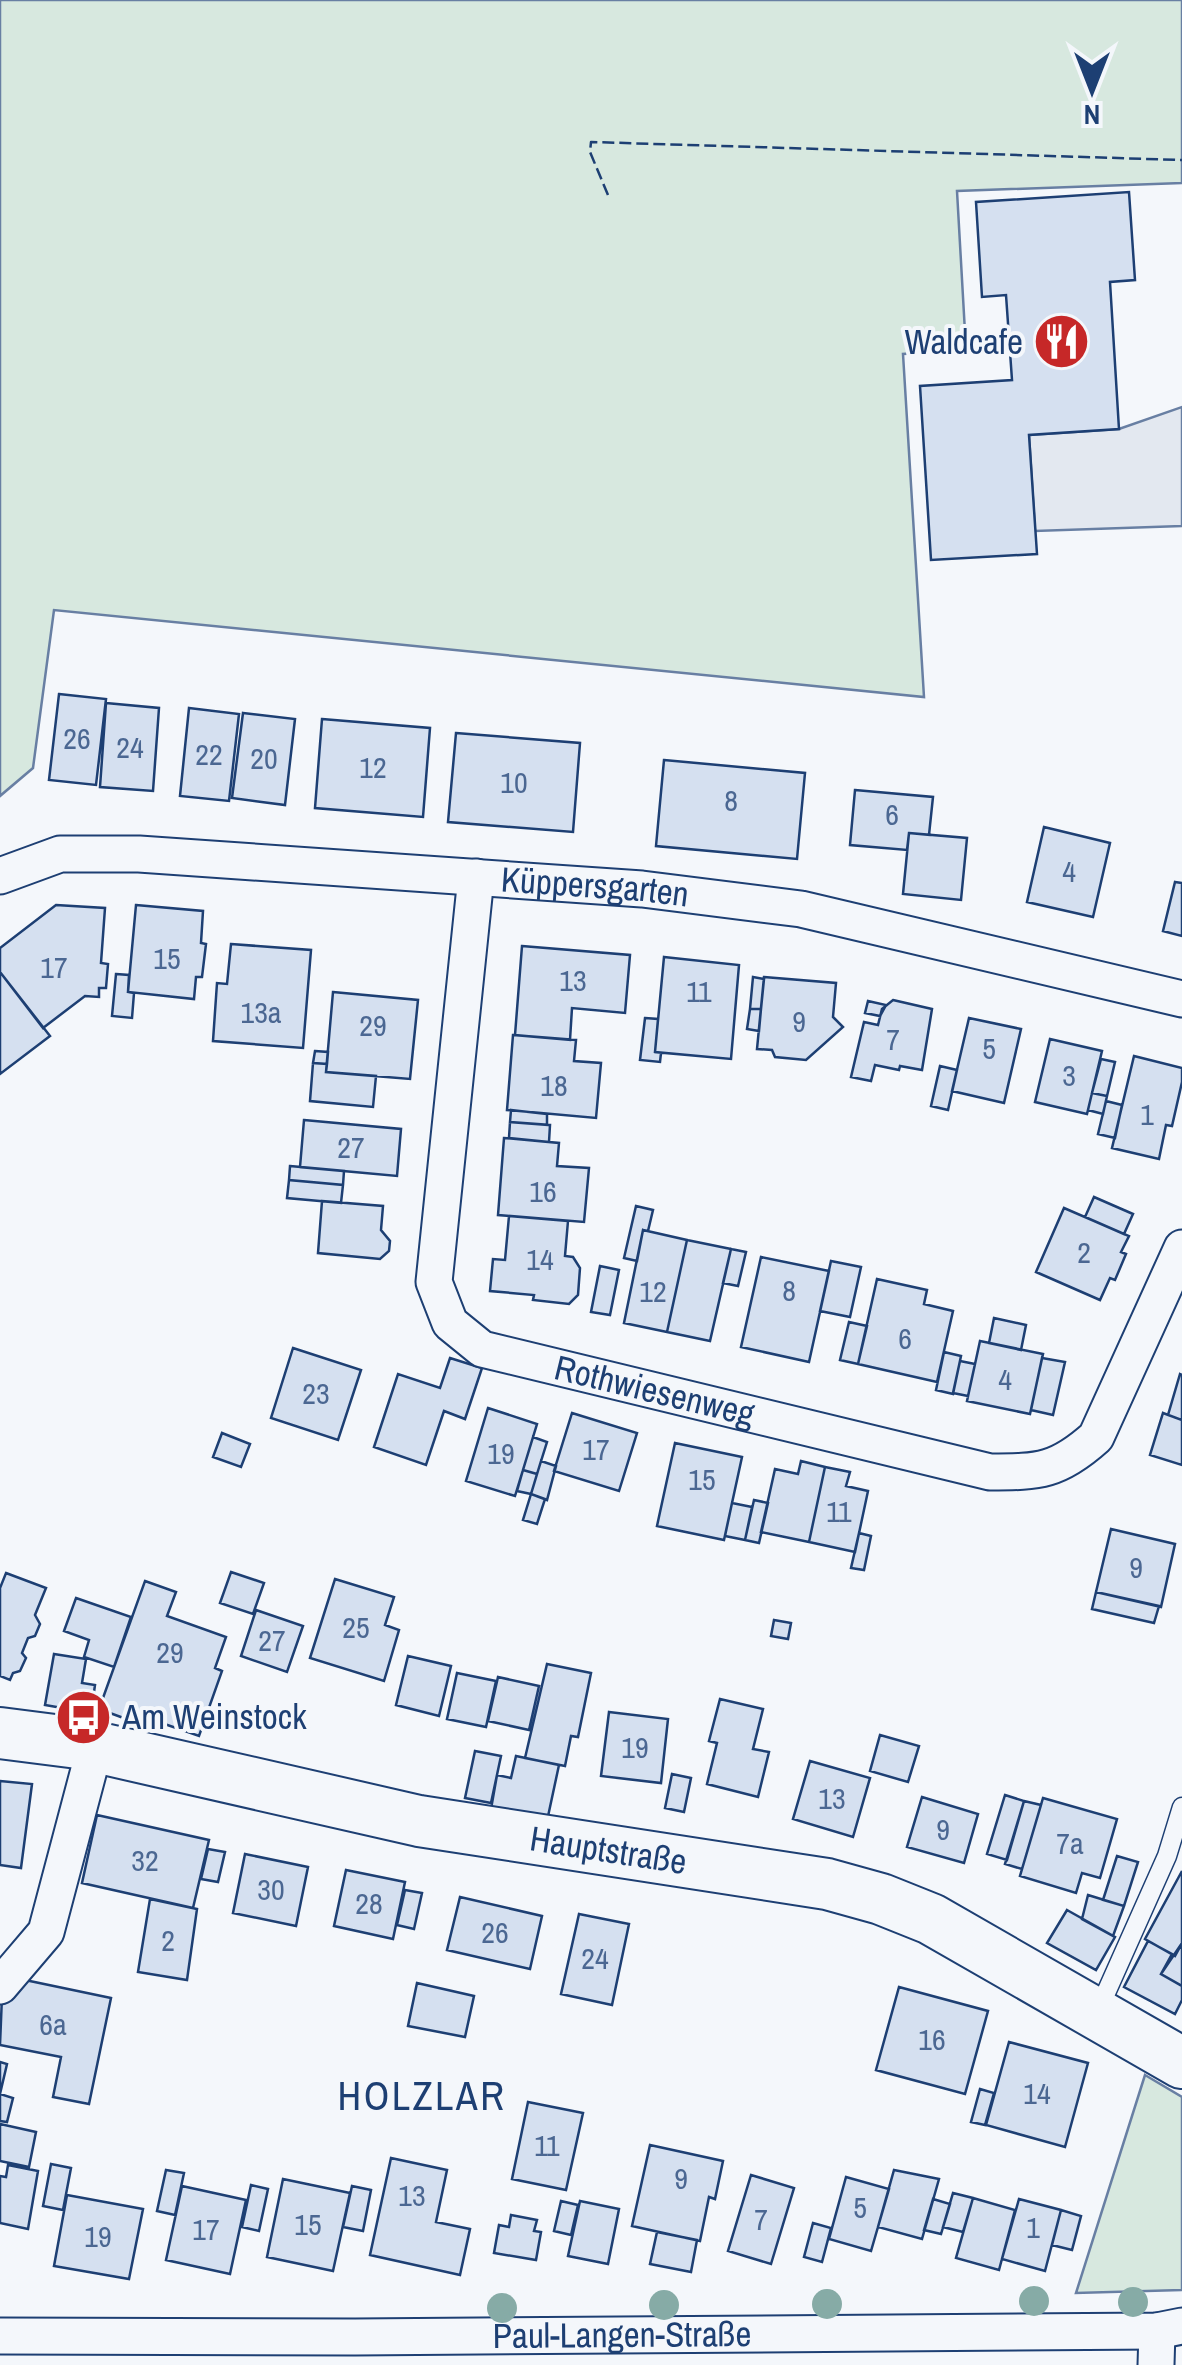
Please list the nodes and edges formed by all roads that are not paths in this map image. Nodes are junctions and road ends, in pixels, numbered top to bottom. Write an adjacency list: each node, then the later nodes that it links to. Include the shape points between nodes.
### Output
1 (0, 876): 2 (street, Küppersgarten, via 60,854 139,854)
2 (476, 877): 3 (street, Küppersgarten, via 801,910); 4 (street, Rothwiesenweg, via 434,1282 450,1322 482,1349 990,1472 1038,1472 1075,1456 1096,1437)
3 (1182, 999)
4 (1182, 1248)
5 (0, 1733): 6 (main road, Hauptstraße)
6 (95, 1747): 8 (street, via 46,1932); 9 (main road, Hauptstraße, via 420,1820 827,1884 931,1918)
7 (1182, 1807): 9 (lane, via 1167,1856)
8 (0, 1986)
9 (1096, 2013): 10 (main road, Hauptstraße)
10 (1182, 2064)
11 (0, 2336): 13 (street, Paul-Langen-Straße)
12 (1165, 2341): 13 (street, Paul-Langen-Straße)
13 (352, 2351)

